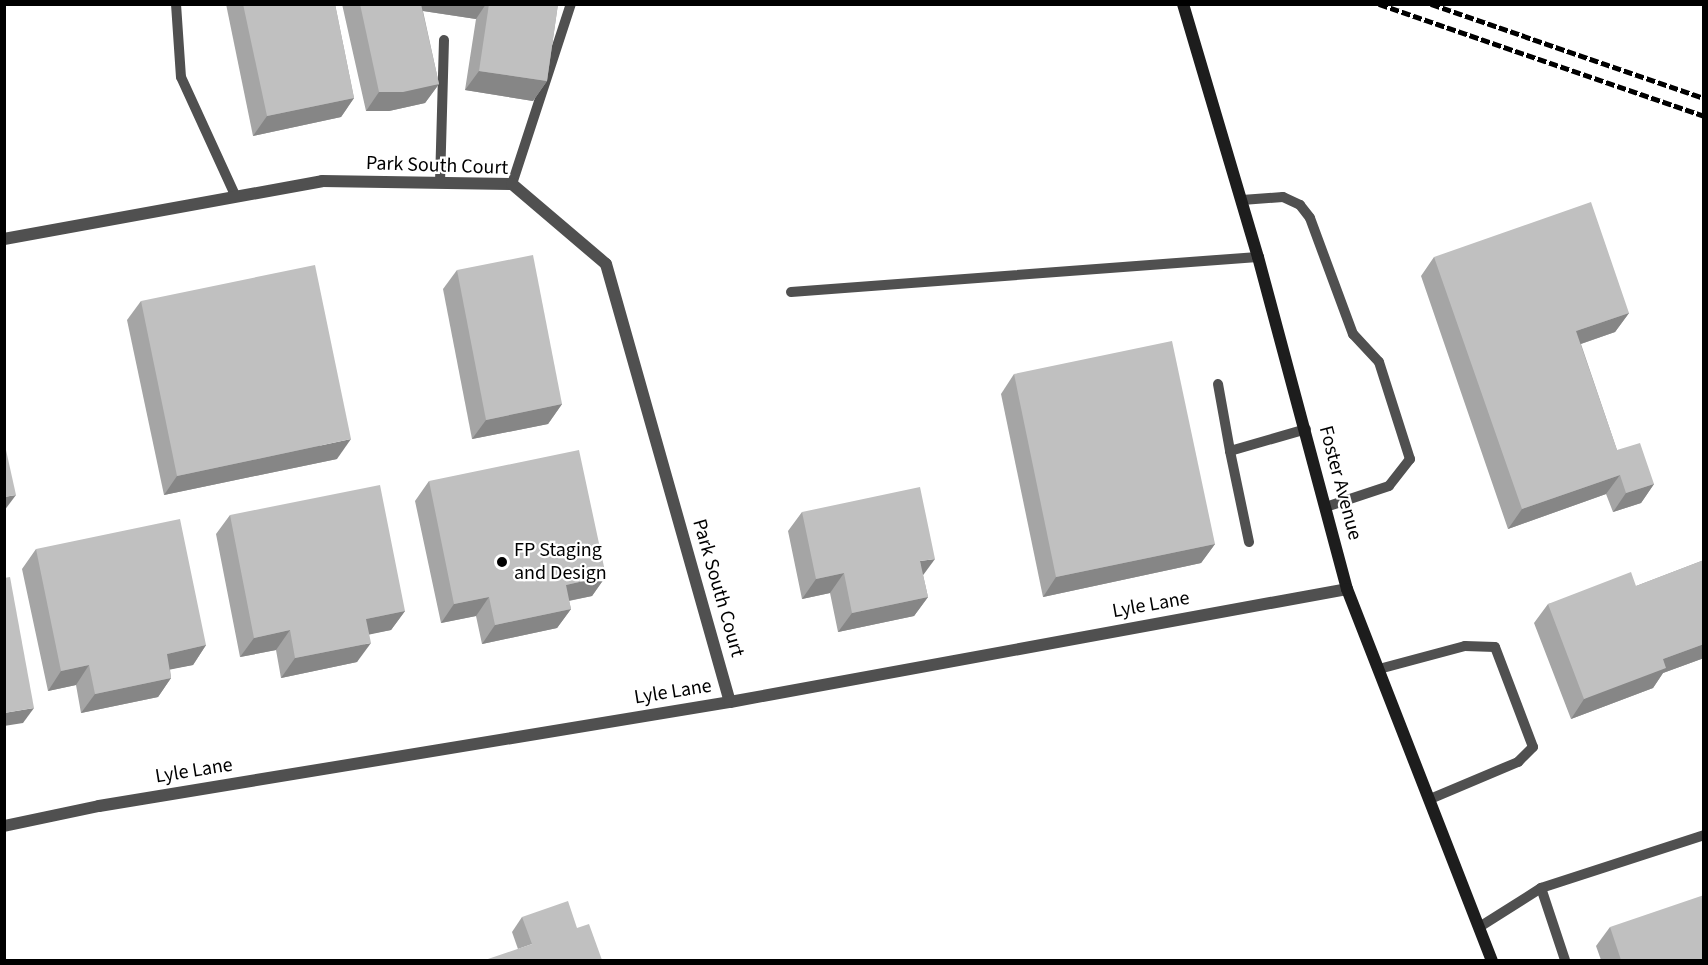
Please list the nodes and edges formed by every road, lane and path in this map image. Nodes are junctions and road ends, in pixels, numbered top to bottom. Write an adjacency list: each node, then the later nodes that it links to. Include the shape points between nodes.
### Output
1 (176, 4): 7 (lane, via 180,77)
2 (571, 4): 6 (lane)
3 (1183, 4): 8 (main road, Foster Avenue)
4 (444, 40): 5 (lane)
5 (440, 183): 6 (street, Park South Court); 7 (street, Park South Court, via 322,181)
6 (512, 184): 19 (street, Park South Court, via 606,264)
7 (237, 197): 9 (street, Park South Court)
8 (1242, 200): 10 (main road, Foster Avenue); 15 (lane, via 1283,197 1300,205 1310,218 1353,334 1379,362 1410,459 1389,486)
9 (4, 239)
10 (1258, 257): 11 (lane); 13 (main road, Foster Avenue)
11 (790, 292)
12 (1218, 384): 14 (lane)
13 (1306, 429): 14 (lane); 15 (main road, Foster Avenue)
14 (1230, 452): 16 (lane)
15 (1326, 507): 17 (main road, Foster Avenue)
16 (1249, 543)
17 (1347, 589): 18 (main road, Foster Avenue); 19 (street, Lyle Lane)
18 (1379, 669): 20 (main road, Foster Avenue); 20 (lane, via 1465,646 1495,647 1533,747 1518,762)
19 (730, 702): 21 (street, Lyle Lane, via 99,806)
20 (1430, 799): 24 (main road, Foster Avenue)
21 (4, 826)
22 (1704, 835): 23 (lane)
23 (1540, 888): 24 (lane); 26 (lane)
24 (1481, 926): 25 (main road, Foster Avenue)
25 (1492, 960)
26 (1565, 960)

